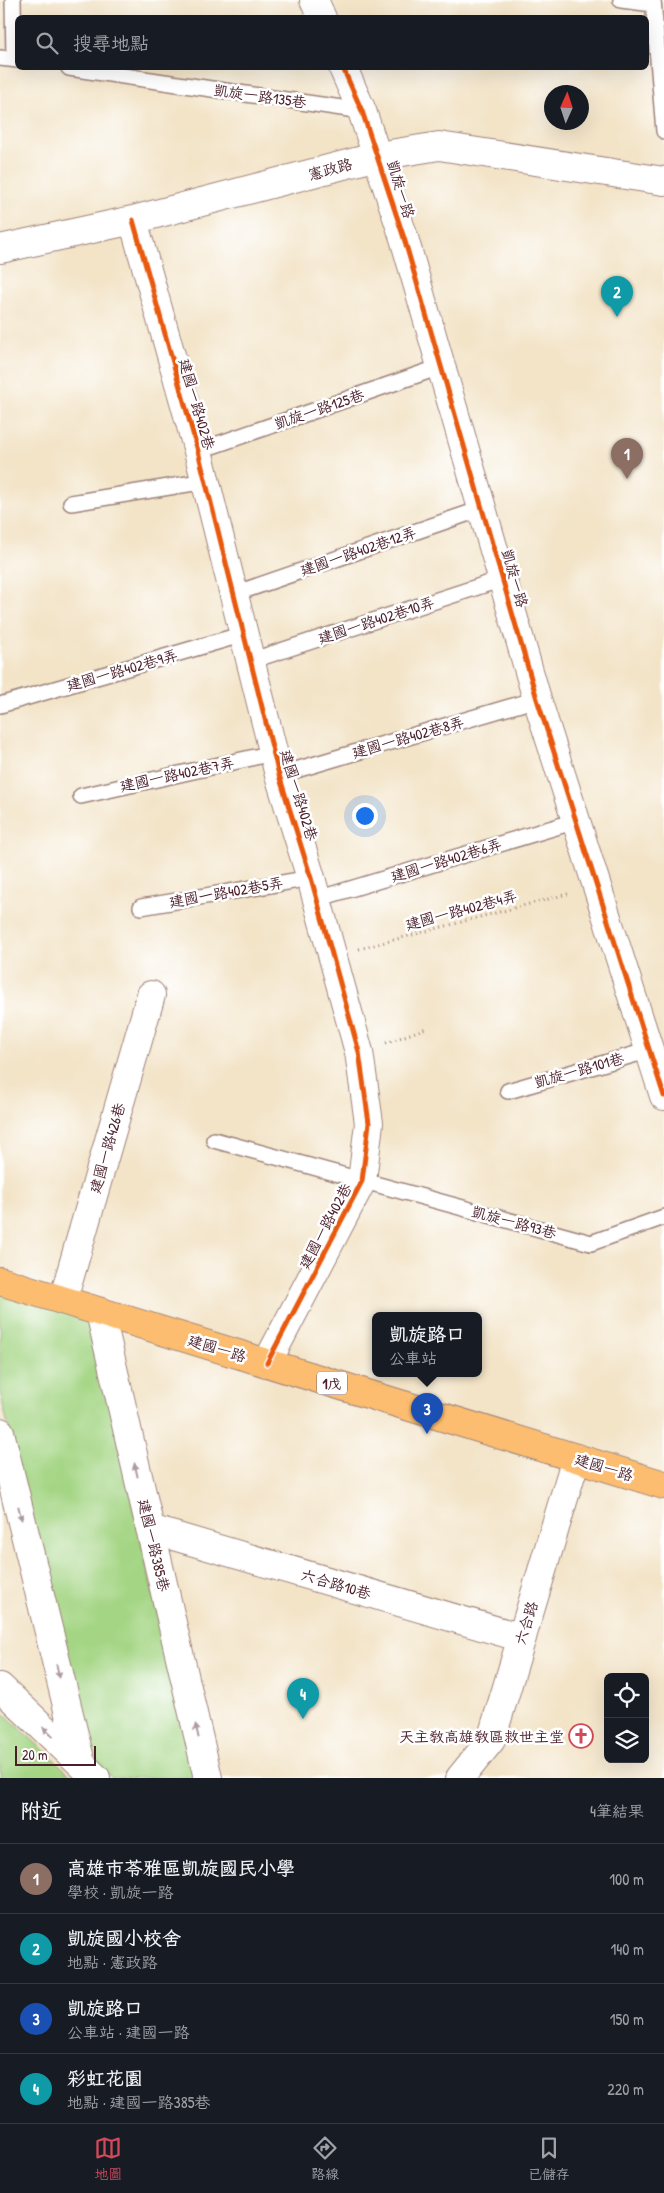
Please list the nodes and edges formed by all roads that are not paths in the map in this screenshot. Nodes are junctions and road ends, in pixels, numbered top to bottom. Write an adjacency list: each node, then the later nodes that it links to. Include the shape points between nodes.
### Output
1 (13, 0): 6 (lane)
2 (314, 0): 5 (street)
3 (621, 0): 4 (lane)
4 (653, 2): 10 (lane)
5 (321, 15)
6 (11, 59)
7 (83, 70): 9 (lane, 凱旋一路135巷)
8 (345, 70): 9 (street, 凱旋一路)
9 (362, 111): 11 (street, 凱旋一路)
10 (664, 131)
11 (378, 156): 12 (street, 憲政路, via 439,146); 13 (street, 憲政路); 15 (street, 凱旋一路)
12 (664, 181)
13 (133, 220): 14 (street, 憲政路); 16 (street, 建國一路402巷)
14 (0, 249)
15 (440, 367): 16 (lane, 凱旋一路125巷); 19 (street, 凱旋一路)
16 (198, 451): 17 (street, 建國一路402巷)
17 (206, 481): 18 (lane); 21 (street, 建國一路402巷)
18 (71, 502)
19 (481, 509): 20 (street, 凱旋一路); 21 (lane, 建國一路402巷12弄)
20 (502, 579): 23 (lane, 建國一路402巷10弄); 24 (street, 凱旋一路)
21 (234, 594): 22 (street, 建國一路402巷)
22 (244, 634): 23 (street, 建國一路402巷); 25 (lane, 建國一路402巷9弄)
23 (250, 661): 26 (street, 建國一路402巷)
24 (537, 699): 26 (lane, 建國一路402巷8弄); 28 (street, 凱旋一路)
25 (0, 705)
26 (276, 764): 27 (lane, 建國一路402巷7弄); 29 (street, 建國一路402巷)
27 (81, 796)
28 (576, 822): 29 (lane, 建國一路402巷6弄); 32 (street, 凱旋一路)
29 (314, 888): 30 (lane, 建國一路402巷5弄); 36 (street, 建國一路402巷, via 359,1052 369,1123)
30 (141, 906)
31 (151, 996): 39 (street, 建國一路426巷)
32 (650, 1050): 33 (lane, 凱旋一路101巷); 34 (street, 凱旋一路)
33 (508, 1091)
34 (664, 1096)
35 (214, 1140): 36 (lane, 凱旋一路93巷)
36 (362, 1181): 37 (lane, 凱旋一路93巷, via 591,1243); 41 (street, 建國一路402巷)
37 (664, 1217)
38 (0, 1281): 39 (main road, 建國一路 / 1戊)
39 (63, 1300): 40 (main road, 建國一路 / 1戊)
40 (100, 1312): 41 (main road, 建國一路 / 1戊); 46 (street, 建國一路385巷, one-way to 40)
41 (267, 1363): 43 (main road, 建國一路 / 1戊)
42 (0, 1432): 44 (street)
43 (576, 1458): 45 (main road, 建國一路 / 1戊); 47 (street, 六合路)
44 (6, 1478): 49 (street, one-way to 49)
45 (664, 1485)
46 (150, 1529): 47 (street, 六合路10巷); 50 (street, 建國一路385巷, one-way to 46)
47 (522, 1638): 51 (street, 六合路, via 491,1740)
48 (0, 1687): 49 (street, one-way to 48)
49 (88, 1771)
50 (208, 1778)
51 (460, 1778)

